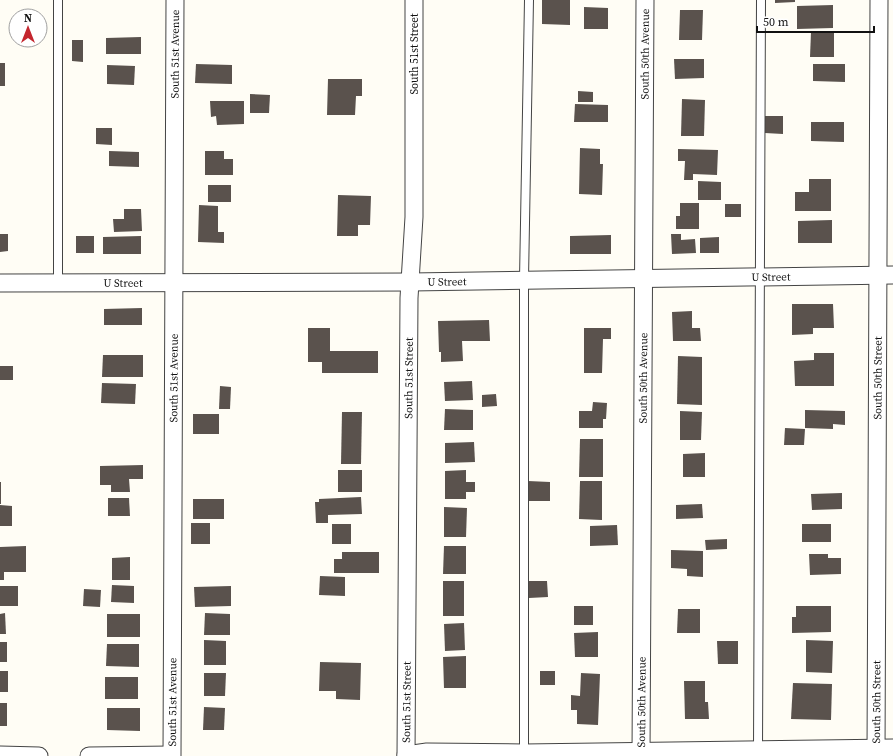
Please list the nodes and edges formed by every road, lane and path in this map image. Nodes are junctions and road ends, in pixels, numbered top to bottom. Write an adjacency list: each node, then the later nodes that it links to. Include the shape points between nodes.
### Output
1 (58, 0): 12 (lane)
2 (175, 0): 13 (street, South 51st Avenue)
3 (414, 0): 14 (street, South 51st Street, via 414,217)
4 (529, 0): 11 (lane)
5 (645, 0): 10 (street, South 50th Avenue)
6 (761, 0): 9 (lane)
7 (879, 0): 8 (street, South 50th Street)
8 (885, 275): 9 (street, U Street); 18 (street, South 50th Street)
9 (759, 276): 10 (street, U Street); 17 (lane)
10 (643, 277): 11 (street, U Street); 20 (street, South 50th Avenue)
11 (524, 279): 14 (street, U Street); 19 (lane)
12 (58, 282): 13 (street, U Street); 15 (street, U Street)
13 (174, 282): 14 (street, U Street); 24 (street, South 51st Avenue)
14 (411, 282): 25 (street, South 51st Street)
15 (0, 283)
16 (893, 748): 18 (street)
17 (758, 749): 18 (street); 20 (street)
18 (876, 752)
19 (524, 753): 20 (street); 25 (street, via 427,752)
20 (641, 753)
21 (0, 755): 22 (street)
22 (38, 756)
23 (89, 756): 24 (street)
24 (172, 756)
25 (406, 756)

